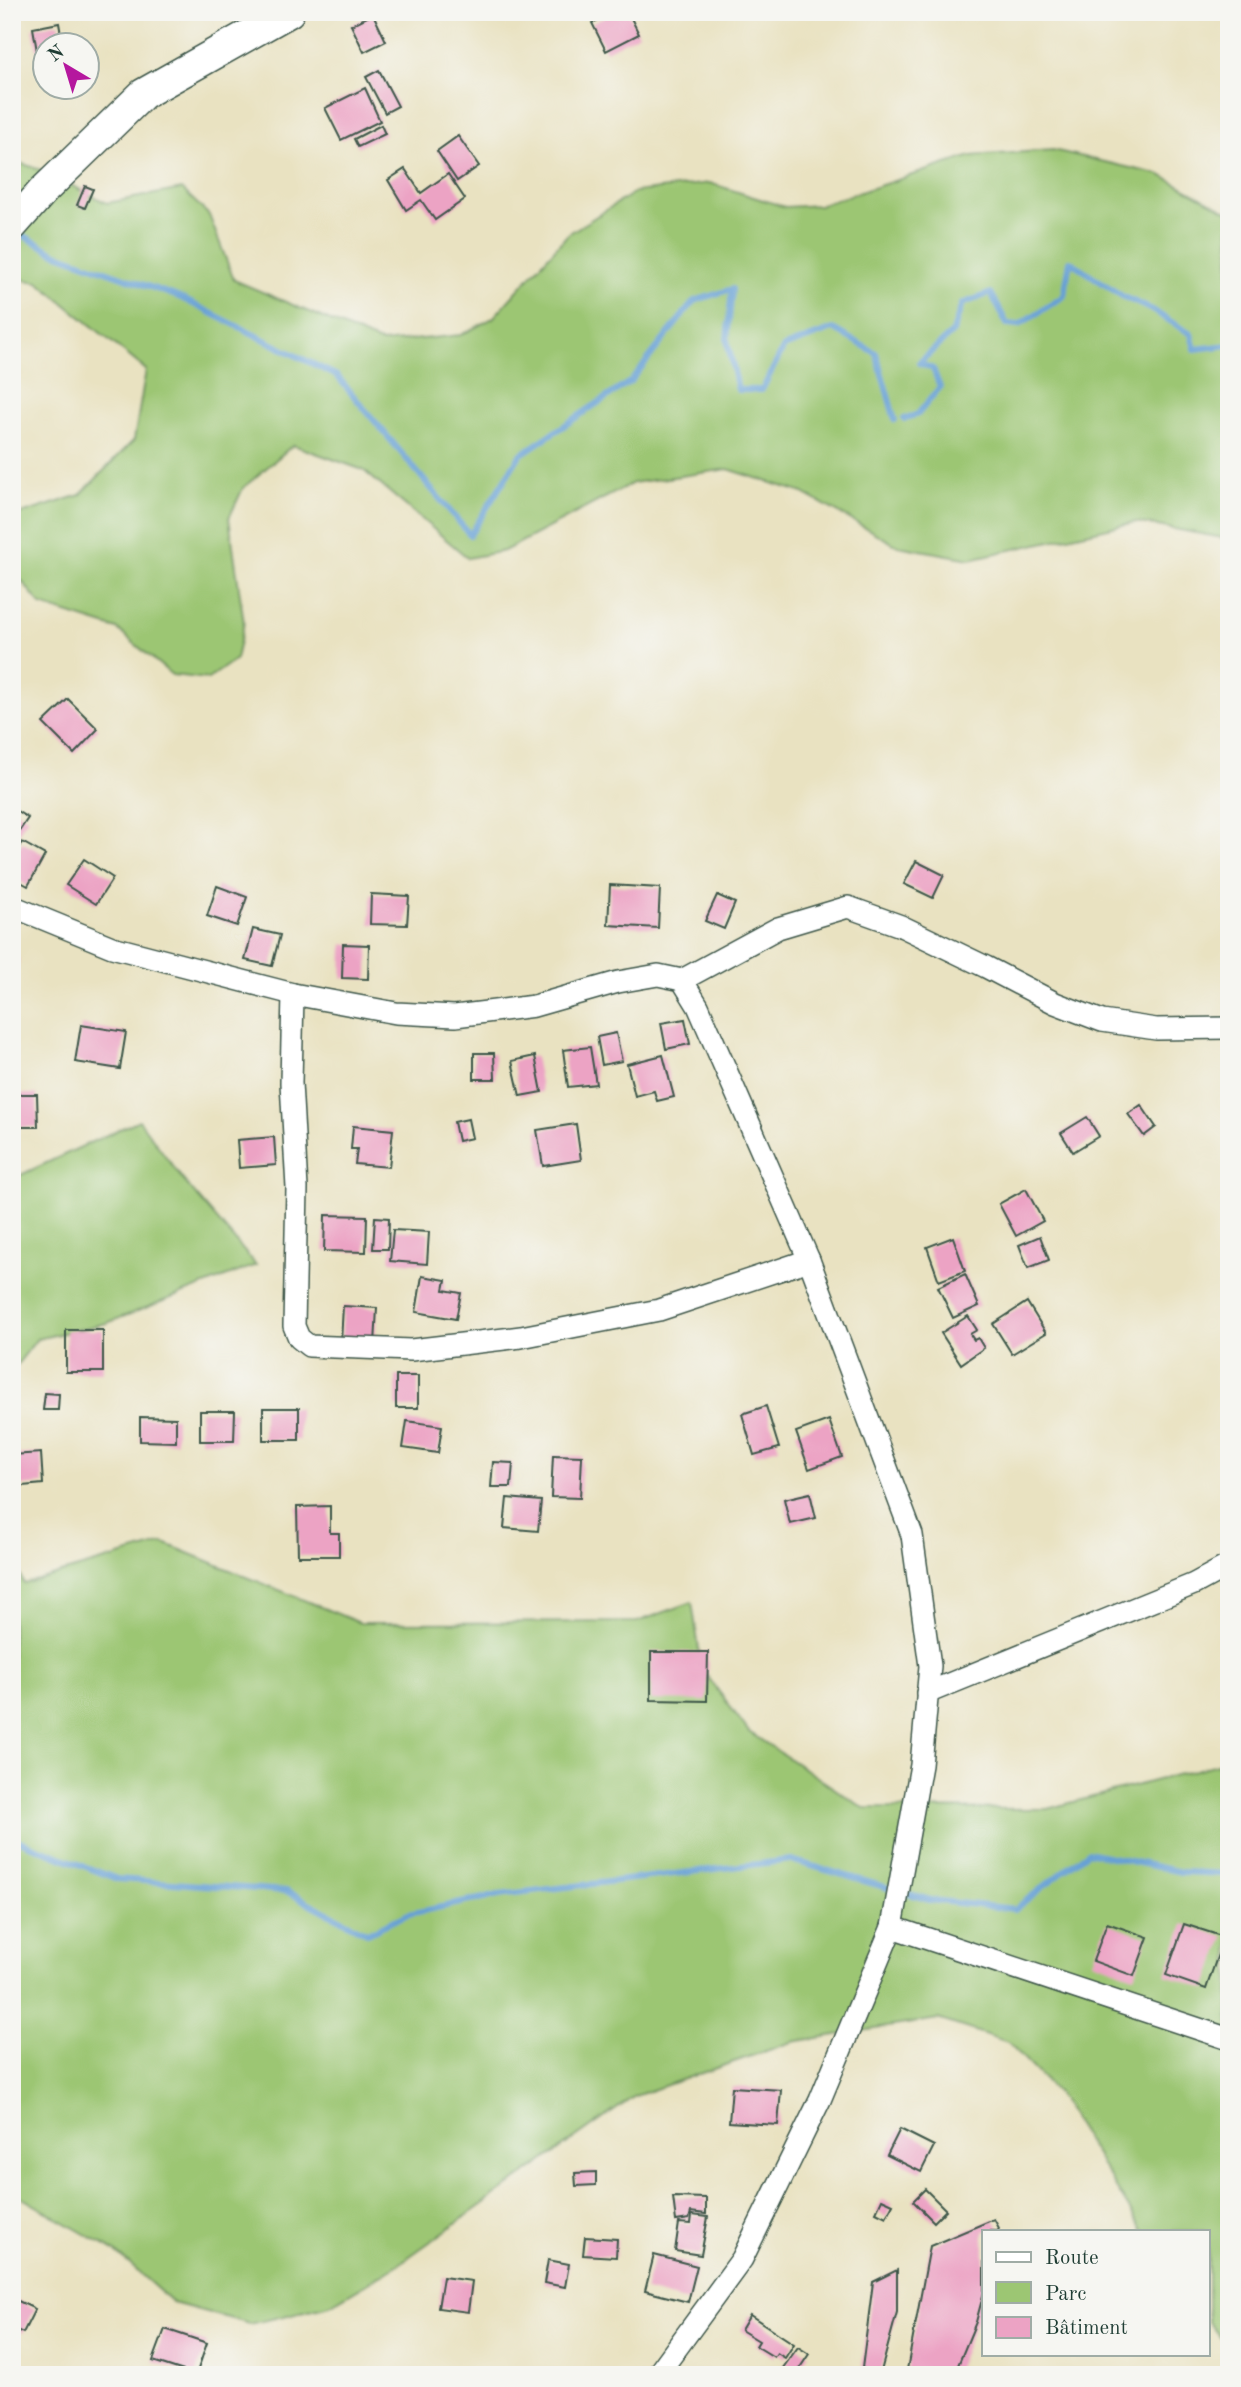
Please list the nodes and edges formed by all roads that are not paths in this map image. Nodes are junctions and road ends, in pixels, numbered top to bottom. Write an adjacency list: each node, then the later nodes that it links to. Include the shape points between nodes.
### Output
1 (289, 12): 2 (street, via 143,94)
2 (12, 226)
3 (12, 906): 5 (street, via 112,947)
4 (682, 980): 5 (street, via 658,975 534,1006 455,1016 396,1013); 6 (street, via 778,928 848,906 901,926 1055,1003 1102,1021 1156,1029); 7 (street, via 698,1006)
5 (293, 994): 7 (street, via 294,1325 309,1346 411,1350 521,1337 659,1310)
6 (1229, 1028)
7 (808, 1260): 9 (street, via 912,1535 930,1666)
8 (1229, 1565): 9 (street, via 1194,1584)
9 (927, 1693): 10 (street, via 921,1765)
10 (892, 1927): 11 (street); 12 (street, via 820,2100 742,2259)
11 (1229, 2039)
12 (661, 2374)

